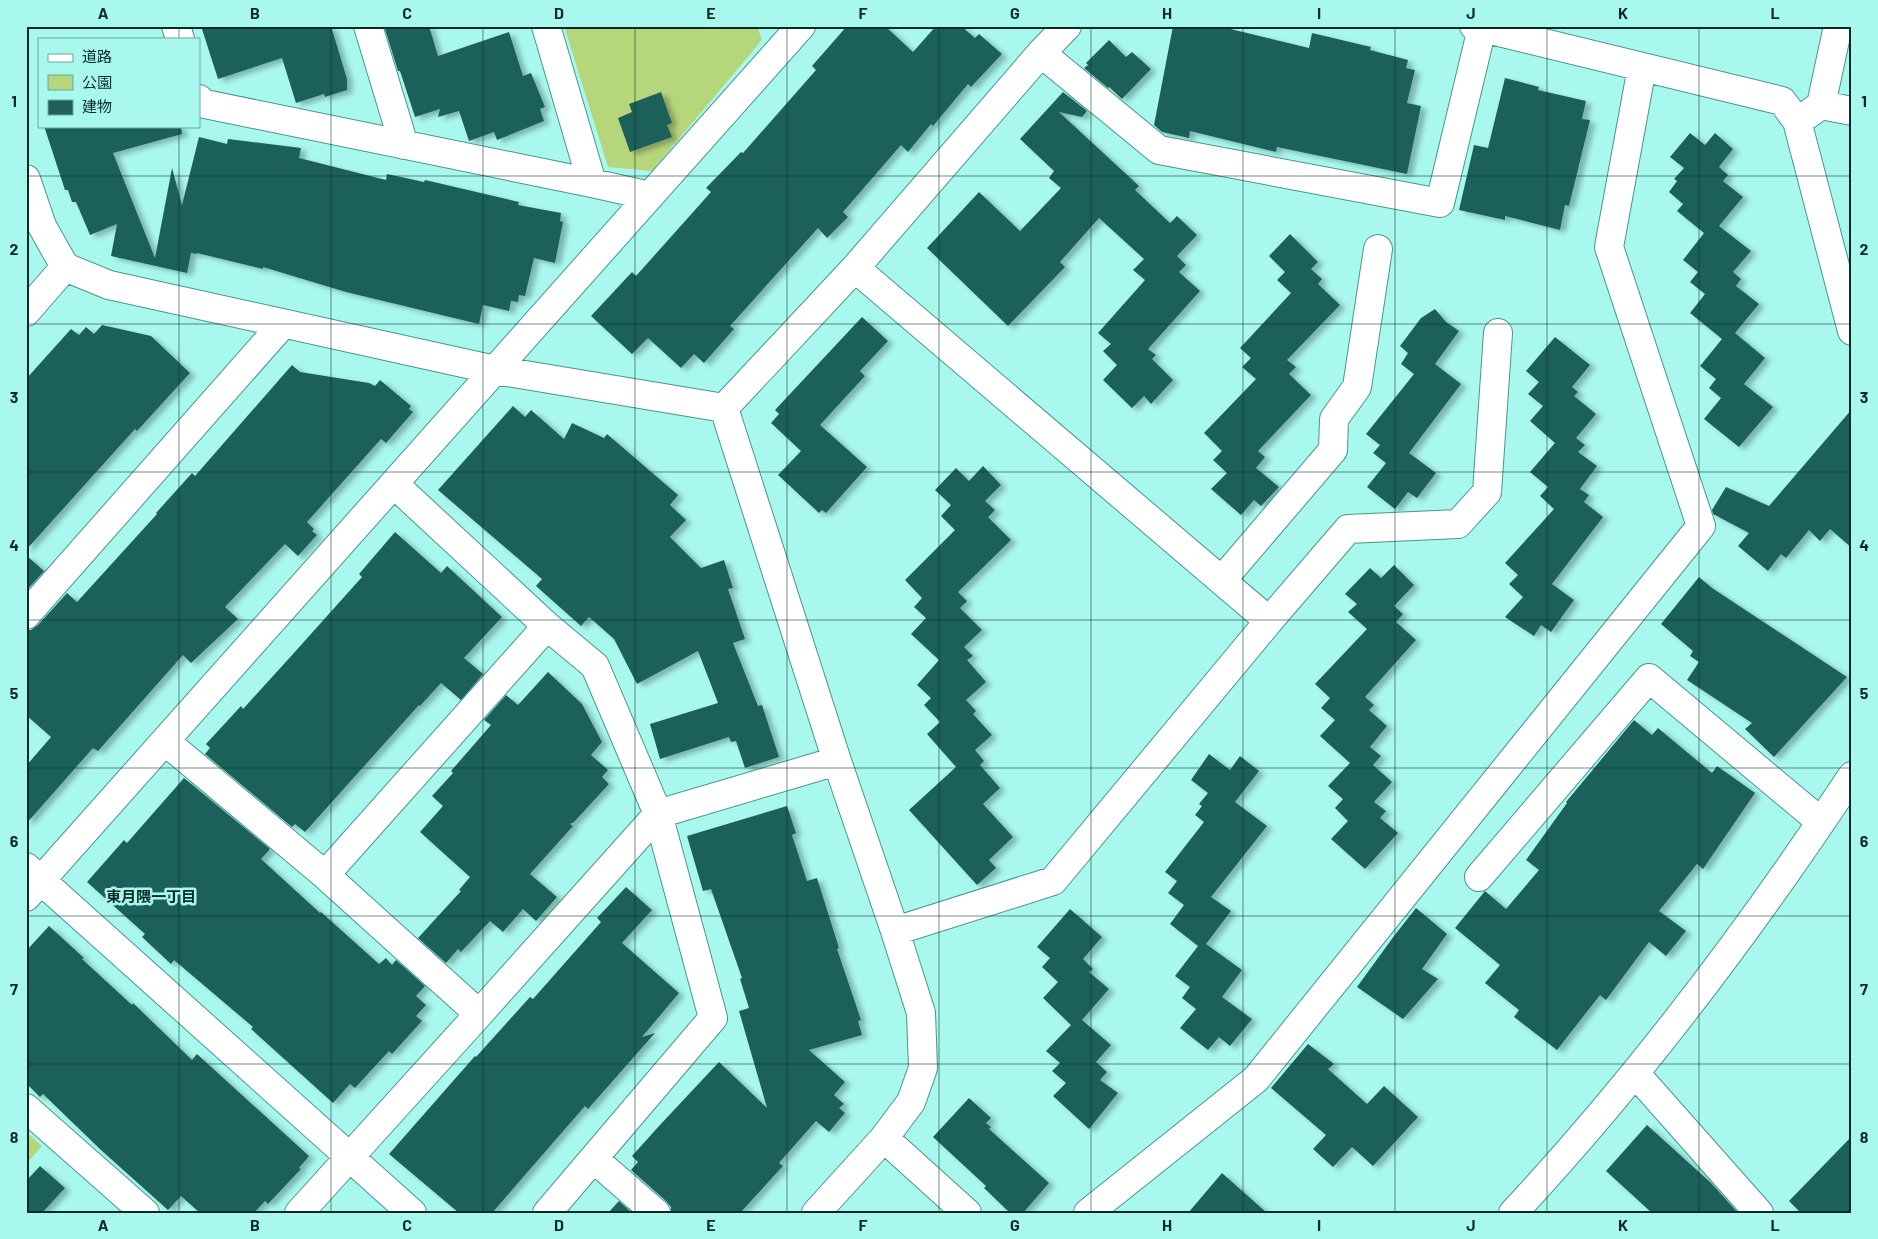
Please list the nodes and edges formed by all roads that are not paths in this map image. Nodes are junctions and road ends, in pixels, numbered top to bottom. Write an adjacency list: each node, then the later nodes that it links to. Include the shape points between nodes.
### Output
1 (176, 26): 8 (street)
2 (368, 26): 15 (street)
3 (546, 26): 17 (street)
4 (1067, 26): 9 (street)
5 (1838, 26): 12 (street)
6 (1478, 27): 9 (street, via 1440,202 1159,150); 10 (street)
7 (792, 31): 18 (street)
8 (180, 38)
9 (1041, 53): 21 (street)
10 (1642, 67): 14 (street, via 1782,101); 55 (street, via 1609,247 1701,526 1256,1079)
11 (200, 103): 15 (street)
12 (1821, 105): 13 (street); 14 (street)
13 (1852, 111)
14 (1796, 121): 24 (street)
15 (404, 145): 17 (street)
16 (26, 179): 20 (street, via 42,226)
17 (592, 183): 18 (street)
18 (650, 196): 26 (street)
19 (1378, 249): 29 (street, via 1357,387 1334,419 1333,450)
20 (65, 267): 22 (street); 23 (street, via 109,286)
21 (855, 268): 27 (street); 29 (street)
22 (26, 312)
23 (282, 325): 26 (street); 30 (street)
24 (1852, 330)
25 (1498, 333): 31 (street, via 1487,492 1458,524 1348,529)
26 (495, 370): 27 (street); 28 (street)
27 (724, 408): 34 (street)
28 (394, 484): 32 (street); 33 (street)
29 (1222, 580): 31 (street)
30 (26, 616)
31 (1270, 621): 41 (street, via 1053,881)
32 (547, 626): 36 (street, via 595,666); 38 (street)
33 (165, 741): 38 (street); 40 (street)
34 (837, 761): 36 (street); 41 (street)
35 (1852, 776): 37 (street)
36 (658, 814): 42 (street); 47 (street, via 713,1018)
37 (1821, 822): 39 (street, via 1649,678); 43 (street, via 1734,946)
38 (325, 875): 42 (street)
39 (1479, 877)
40 (31, 881): 46 (street)
41 (895, 931): 45 (street, via 921,1013 923,1068 911,1102)
42 (480, 1014): 46 (street)
43 (1635, 1073): 56 (street); 57 (street)
44 (26, 1108): 48 (street)
45 (884, 1138): 53 (street); 54 (street)
46 (349, 1156): 49 (street); 50 (street)
47 (594, 1159): 51 (street); 52 (street)
48 (145, 1213)
49 (299, 1213)
50 (412, 1213)
51 (547, 1213)
52 (656, 1213)
53 (816, 1213)
54 (967, 1213)
55 (1088, 1213)
56 (1513, 1213)
57 (1759, 1213)

